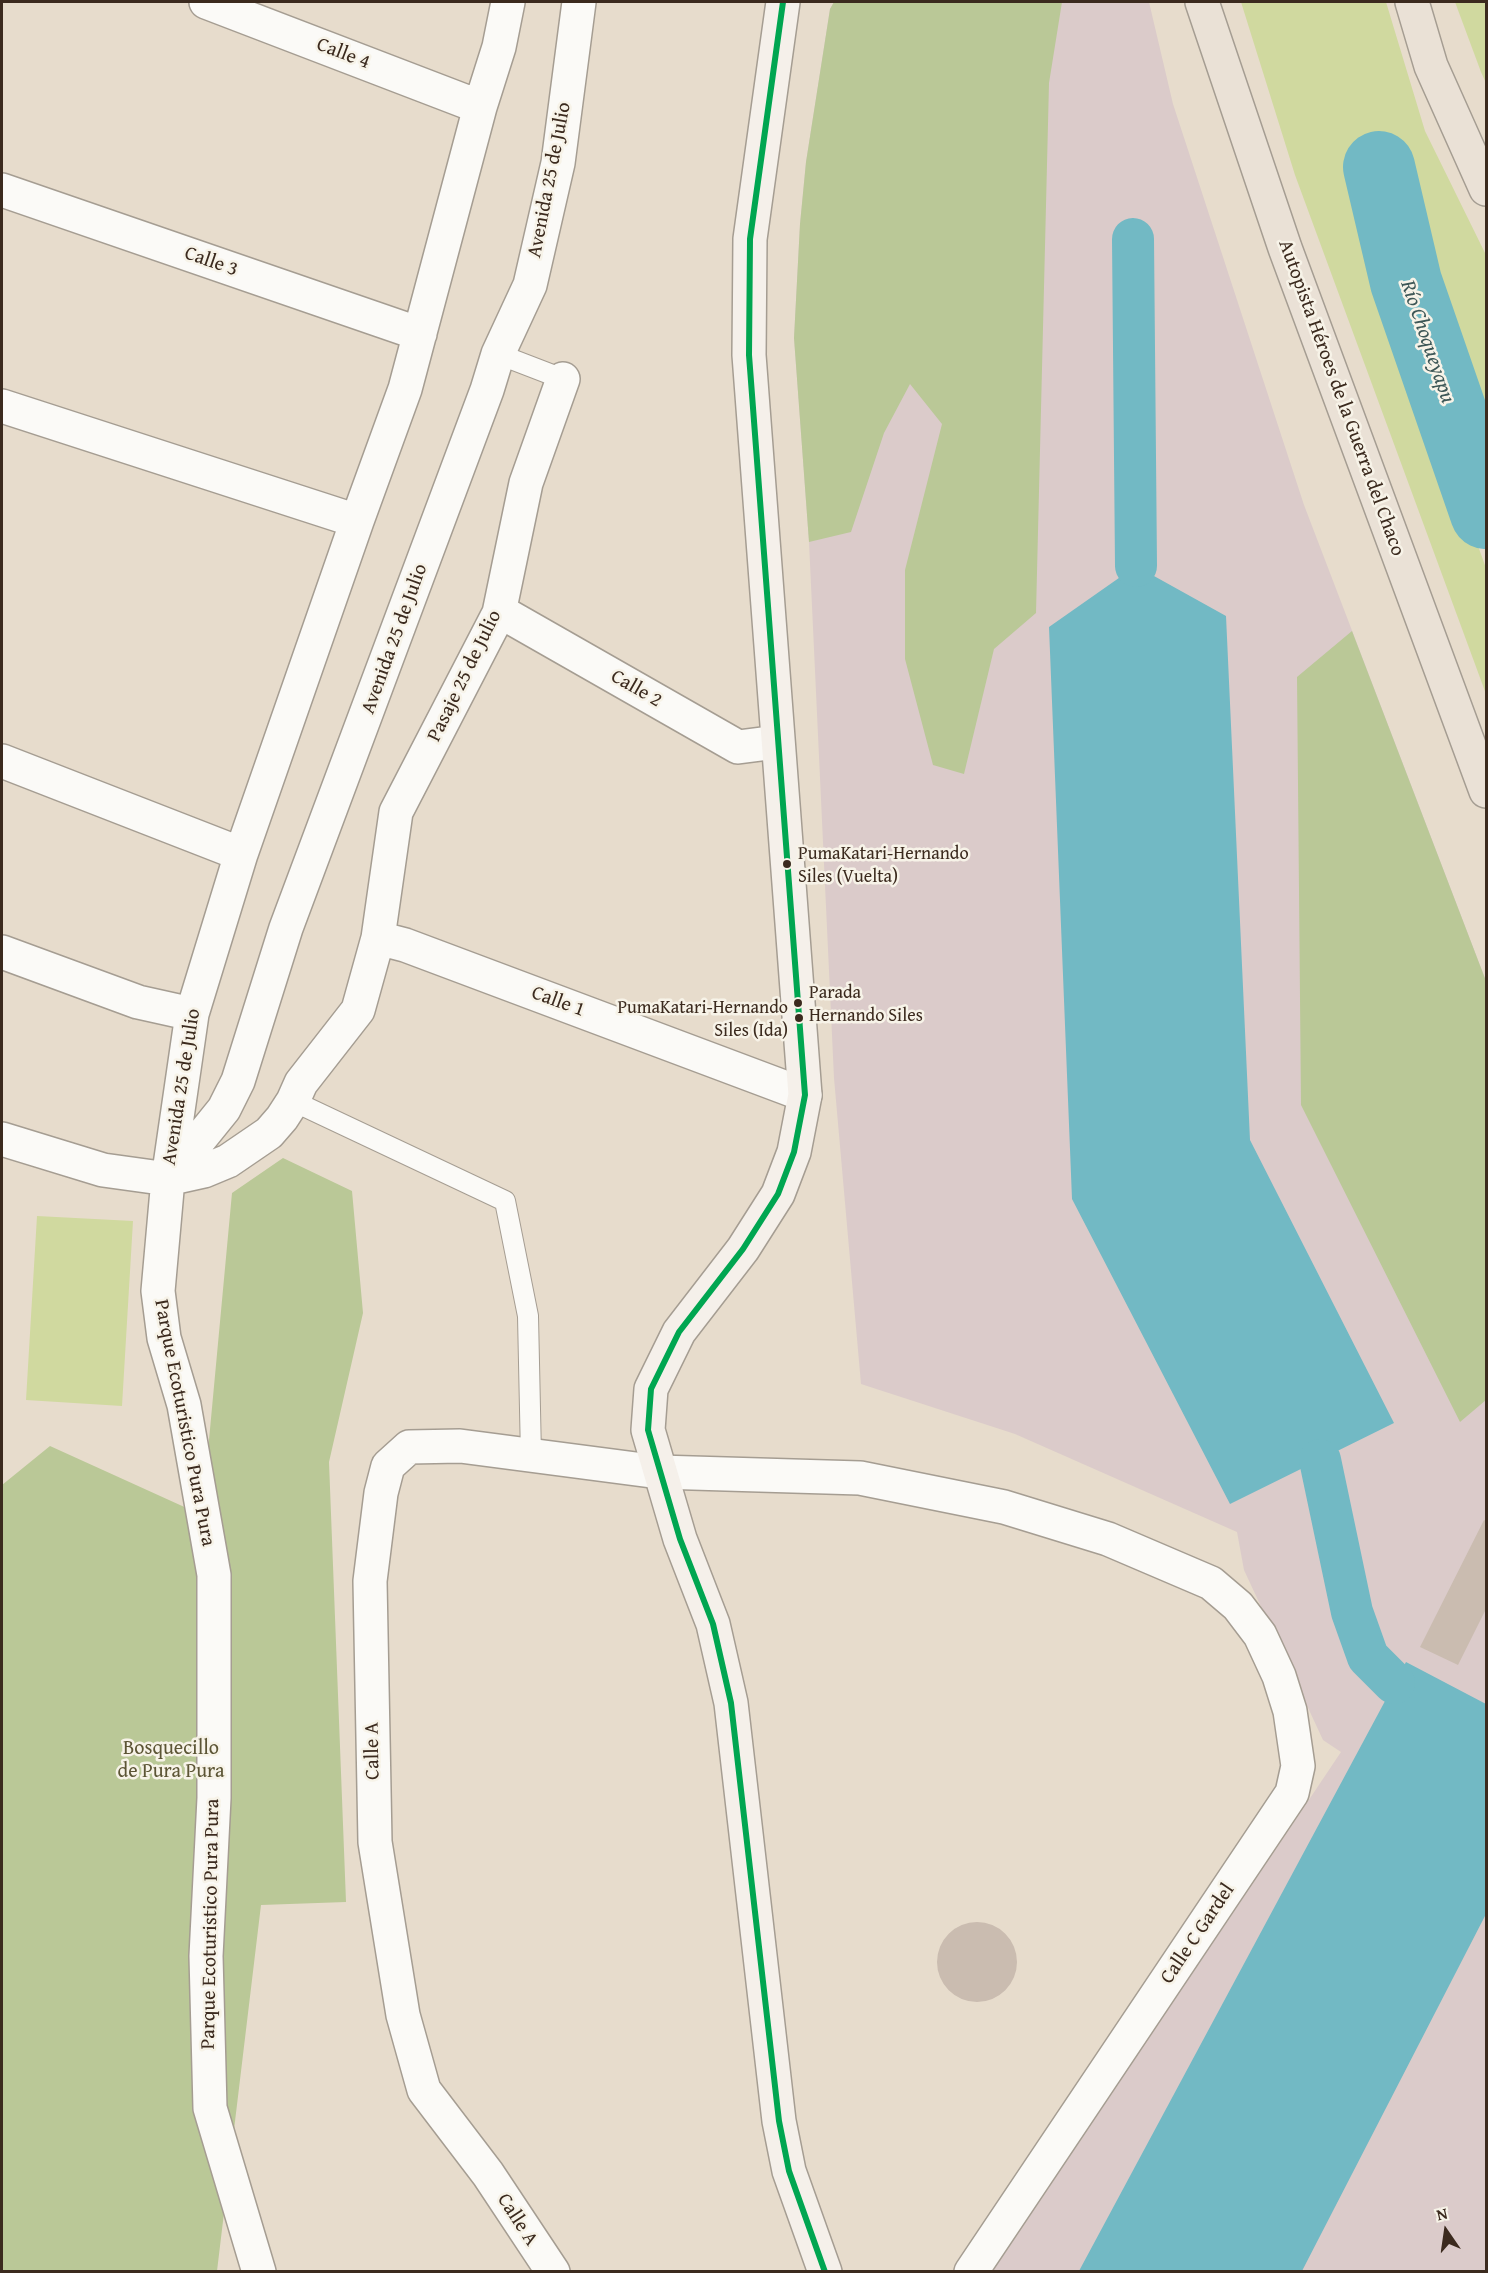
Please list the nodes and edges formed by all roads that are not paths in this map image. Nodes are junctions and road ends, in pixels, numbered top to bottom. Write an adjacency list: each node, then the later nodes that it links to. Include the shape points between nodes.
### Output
1 (206, 2): 7 (street, Calle 4)
2 (508, 2): 7 (street, Avenida 25 de Julio)
3 (579, 2): 11 (street, Avenida 25 de Julio, via 558,164 530,285)
4 (783, 2): 16 (main road, via 750,239 749,355)
5 (1202, 2): 18 (highway, Autopista Héroes de la Guerra del Chaco, via 1285,248)
6 (1412, 2): 8 (highway, via 1431,66)
7 (480, 107): 10 (street, Avenida 25 de Julio)
8 (1486, 189)
9 (2, 190): 10 (street, Calle 3)
10 (420, 334): 14 (street, Avenida 25 de Julio, via 405,388)
11 (498, 354): 12 (lane); 26 (street, Avenida 25 de Julio, via 488,390 286,928 238,1081 224,1109)
12 (563, 379): 15 (street, Pasaje 25 de Julio, via 526,483)
13 (2, 406): 14 (street)
14 (357, 520): 19 (street, Avenida 25 de Julio)
15 (499, 613): 16 (street, Calle 2, via 738,747); 20 (street, Pasaje 25 de Julio, via 396,813)
16 (777, 742): 23 (main road)
17 (2, 761): 19 (street)
18 (1486, 791)
19 (241, 854): 22 (street, Avenida 25 de Julio)
20 (378, 938): 23 (street, Calle 1); 24 (street, Pasaje 25 de Julio, via 358,1010 301,1083)
21 (2, 952): 22 (street, via 138,1002)
22 (192, 1014): 26 (street, Avenida 25 de Julio)
23 (805, 1095): 28 (main road, via 794,1152 778,1194 743,1249 679,1332 651,1389 648,1430)
24 (293, 1101): 26 (street, Pasaje 25 de Julio, via 269,1133 249,1148 204,1171); 27 (lane, via 505,1201 528,1316)
25 (2, 1139): 26 (street, via 103,1170)
26 (168, 1179): 29 (street, Parque Ecoturistico Pura Pura, via 158,1291 164,1338 184,1405 214,1575 213,1798 206,1956 210,2108)
27 (531, 1456): 28 (street, Calle A); 30 (street, Calle A, via 460,1446 409,1447 388,1466 370,1581 375,1842 403,2015 424,2090 488,2174)
28 (659, 1472): 31 (main road, via 713,1624 731,1703 779,2121 789,2171); 32 (street, Calle C Gardel, via 860,1478 1004,1507 1108,1539 1211,1583 1238,1606 1260,1635 1278,1676 1295,1740 1298,1766 1292,1793)
29 (260, 2271)
30 (553, 2271)
31 (825, 2271)
32 (971, 2271)

